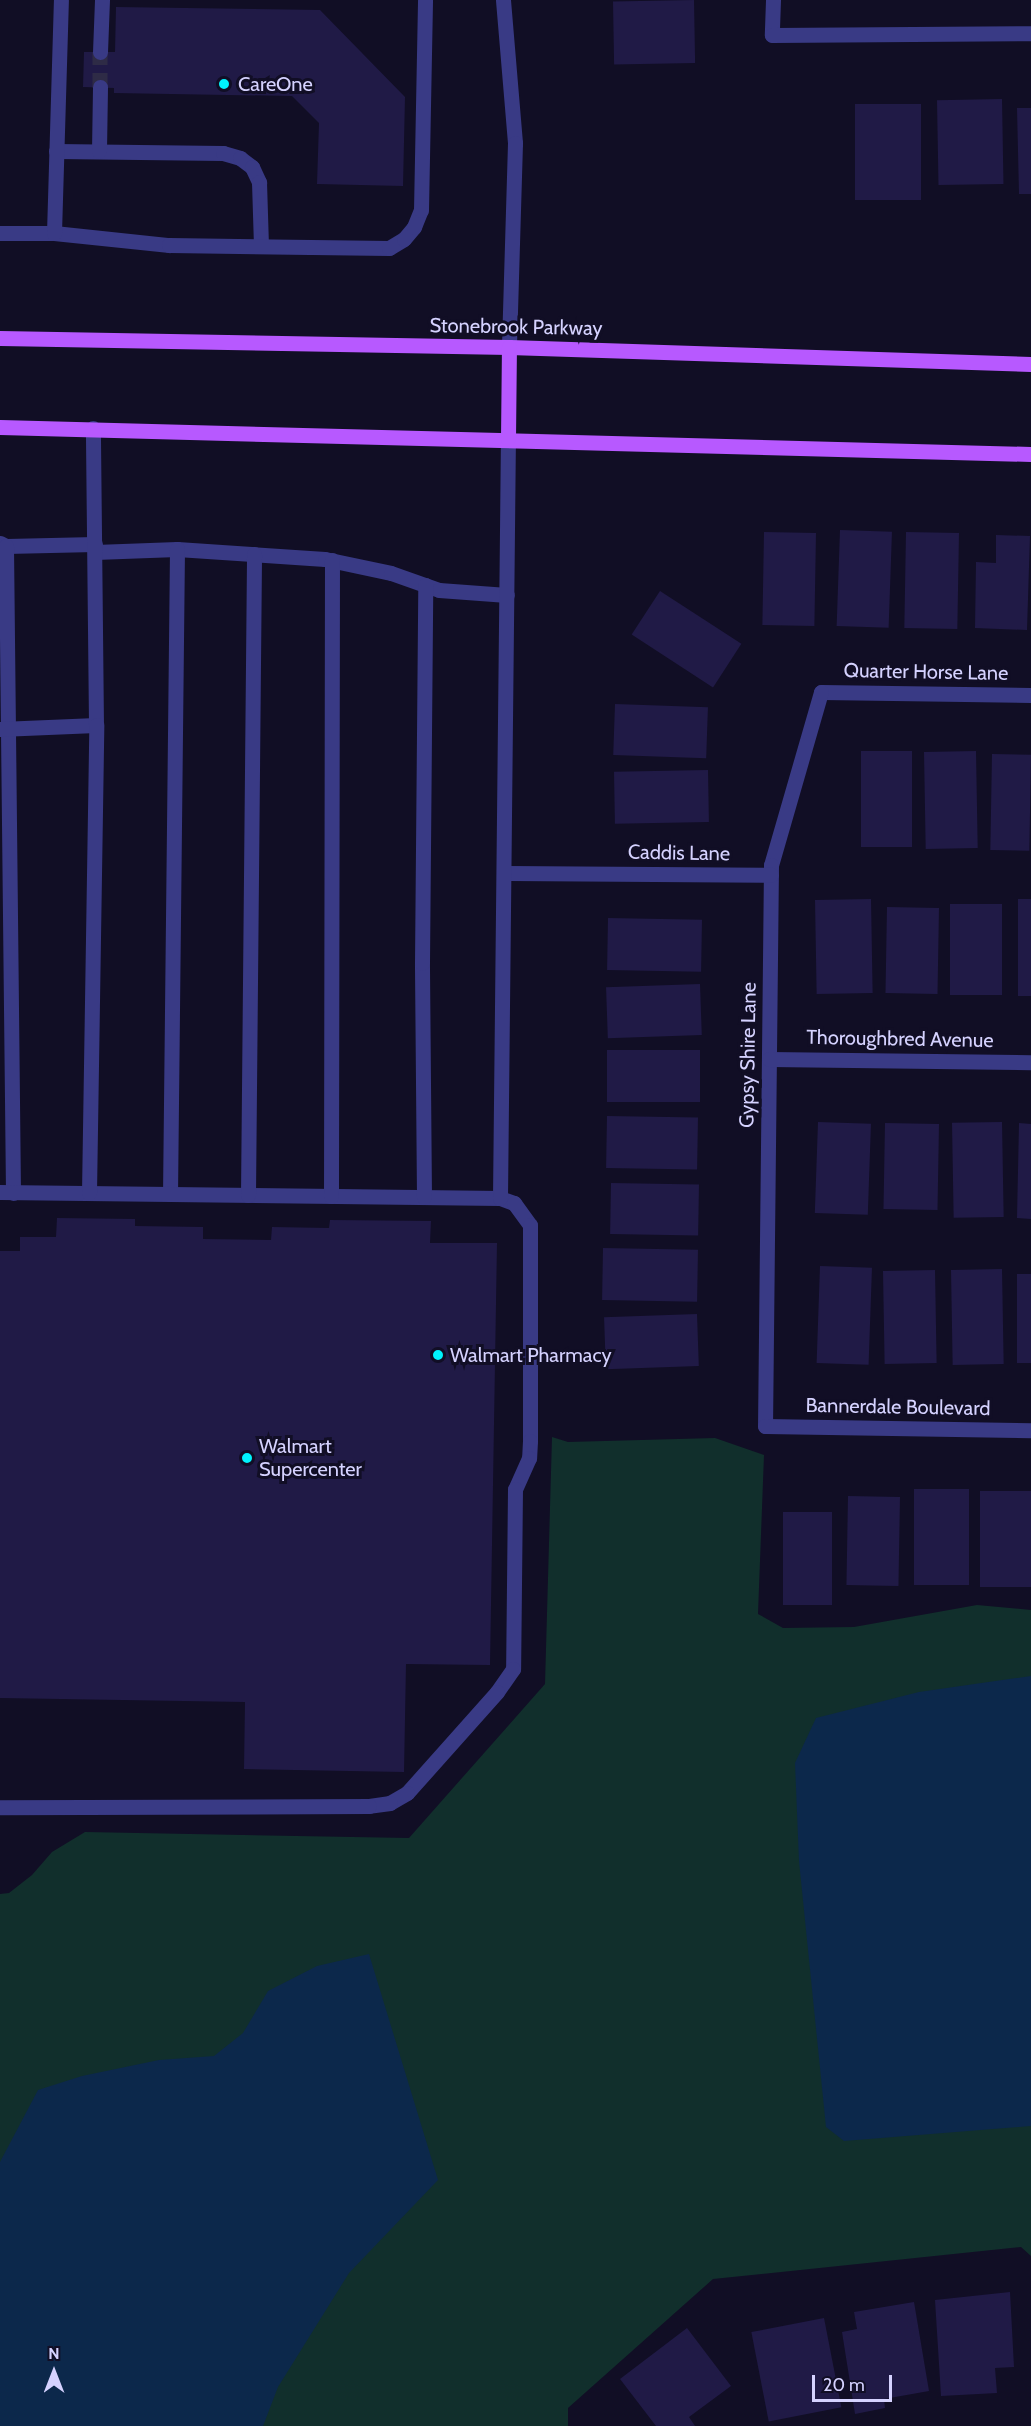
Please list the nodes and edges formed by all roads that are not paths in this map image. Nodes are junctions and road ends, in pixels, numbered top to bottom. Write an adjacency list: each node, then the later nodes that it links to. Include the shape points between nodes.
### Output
1 (61, 0): 9 (street)
2 (102, 0): 7 (street)
3 (425, 0): 13 (street, via 422,210 414,227 389,248)
4 (503, 0): 15 (street, via 515,143)
5 (773, 0): 6 (street, via 772,35)
6 (1031, 33)
7 (100, 52)
8 (100, 87): 10 (street)
9 (56, 151): 10 (street); 12 (street)
10 (99, 151): 13 (street, via 223,153 240,158 252,167 259,182)
11 (0, 233): 12 (street)
12 (54, 233): 13 (street, via 170,245)
13 (261, 246)
14 (0, 338): 15 (main road, Stonebrook Parkway)
15 (509, 347): 16 (main road, Stonebrook Parkway); 19 (main road)
16 (1031, 364)
17 (0, 427): 18 (main road)
18 (93, 428): 19 (main road); 22 (street)
19 (508, 439): 20 (main road); 27 (street)
20 (1031, 454)
21 (3, 544): 22 (street); 28 (street)
22 (94, 548): 23 (street); 31 (street)
23 (177, 549): 24 (street); 39 (street)
24 (254, 554): 25 (street); 40 (street)
25 (332, 560): 26 (street); 41 (street)
26 (425, 585): 27 (street, via 471,594); 42 (street)
27 (507, 595): 33 (street)
28 (4, 619): 32 (street)
29 (821, 692): 30 (street, Quarter Horse Lane); 34 (street, Gypsy Shire Lane)
30 (1031, 695)
31 (96, 725): 32 (street); 38 (street)
32 (4, 729): 37 (street)
33 (504, 873): 34 (street, Caddis Lane); 43 (street)
34 (771, 875): 35 (street, Gypsy Shire Lane)
35 (769, 1059): 36 (street, Thoroughbred Avenue); 44 (street, Gypsy Shire Lane)
36 (1031, 1062)
37 (6, 1192): 38 (street)
38 (89, 1193): 39 (street)
39 (170, 1194): 40 (street)
40 (248, 1195): 41 (street)
41 (331, 1196): 42 (street)
42 (424, 1197): 43 (street)
43 (500, 1198): 46 (street, via 514,1203 530,1225 530,1441 529,1458 515,1489 513,1669 497,1692 407,1793 390,1803)
44 (765, 1426): 45 (street, Bannerdale Boulevard)
45 (1031, 1430)
46 (0, 1807)

